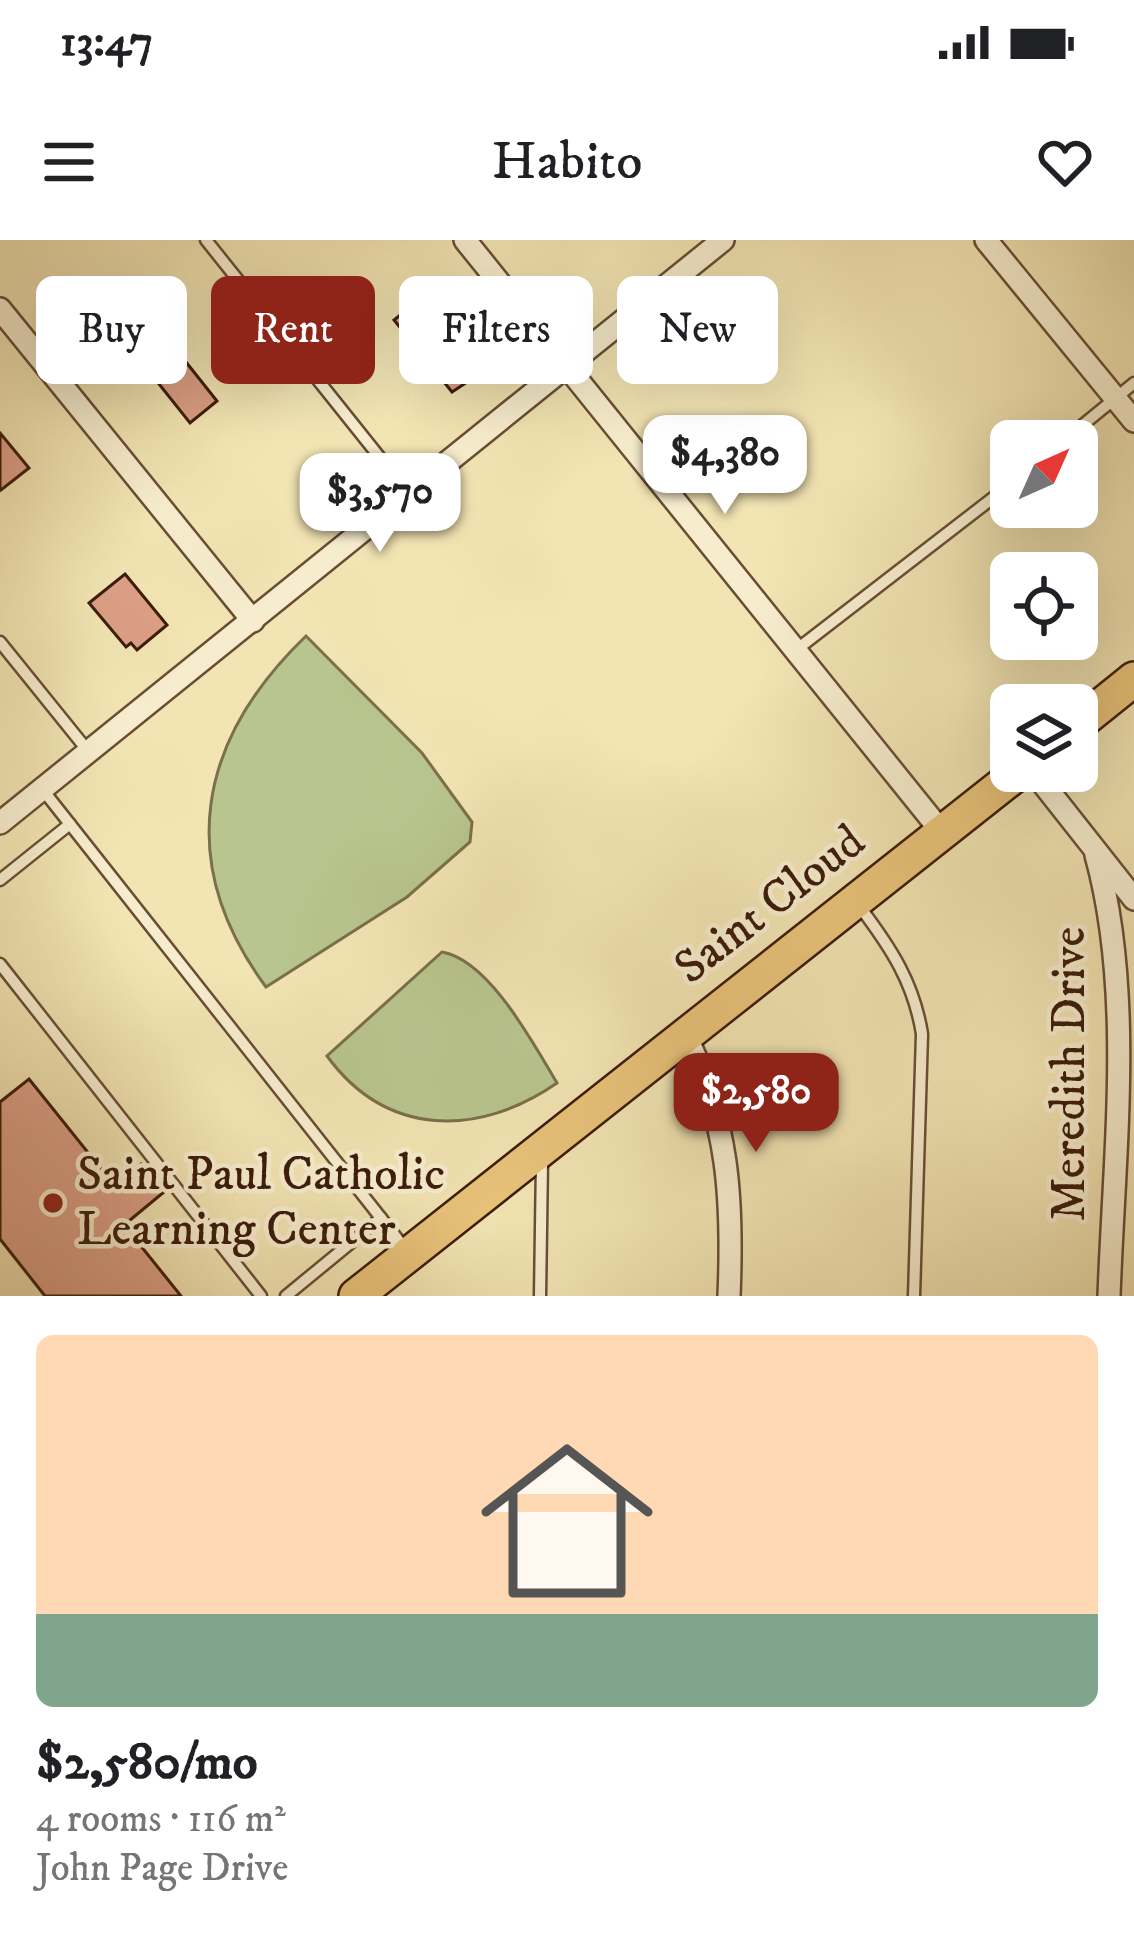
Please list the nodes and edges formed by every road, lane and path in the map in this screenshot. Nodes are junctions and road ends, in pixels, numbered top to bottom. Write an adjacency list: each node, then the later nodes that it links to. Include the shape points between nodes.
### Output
1 (206, 240): 14 (lane)
2 (465, 240): 5 (street)
3 (722, 240): 7 (street)
4 (986, 240): 11 (street)
5 (494, 276)
6 (0, 309): 16 (street)
7 (593, 344)
8 (1134, 383): 11 (lane)
9 (544, 384): 14 (street)
10 (581, 384): 18 (street)
11 (1115, 398): 12 (lane); 13 (street)
12 (1089, 420)
13 (1134, 421)
14 (409, 494): 16 (street)
15 (990, 500): 18 (lane)
16 (253, 621): 21 (street)
17 (0, 642): 21 (lane)
18 (796, 650): 27 (street)
19 (1134, 679): 20 (main road)
20 (1098, 708)
21 (89, 752): 22 (street)
22 (43, 789): 25 (street); 26 (lane)
23 (992, 792): 27 (main road, Saint Cloud)
24 (1049, 792): 28 (street)
25 (0, 823)
26 (70, 824): 29 (lane); 36 (lane)
27 (941, 831): 30 (main road, Saint Cloud)
28 (1096, 855): 31 (street); 35 (street, Meredith Drive, via 1115,913 1120,976)
29 (0, 880)
30 (855, 899): 33 (main road, Saint Cloud); 43 (lane, via 900,962 922,1034)
31 (1134, 899)
32 (0, 964): 38 (lane)
33 (684, 1033): 34 (main road, Saint Cloud); 42 (street, via 728,1158)
34 (542, 1145): 37 (main road, Saint Cloud); 41 (lane)
35 (1123, 1200): 44 (street, Meredith Drive)
36 (381, 1218): 37 (lane); 39 (lane)
37 (410, 1254): 40 (main road, Saint Cloud)
38 (261, 1296)
39 (286, 1296)
40 (356, 1296)
41 (540, 1296)
42 (728, 1296)
43 (914, 1296)
44 (1109, 1296)

